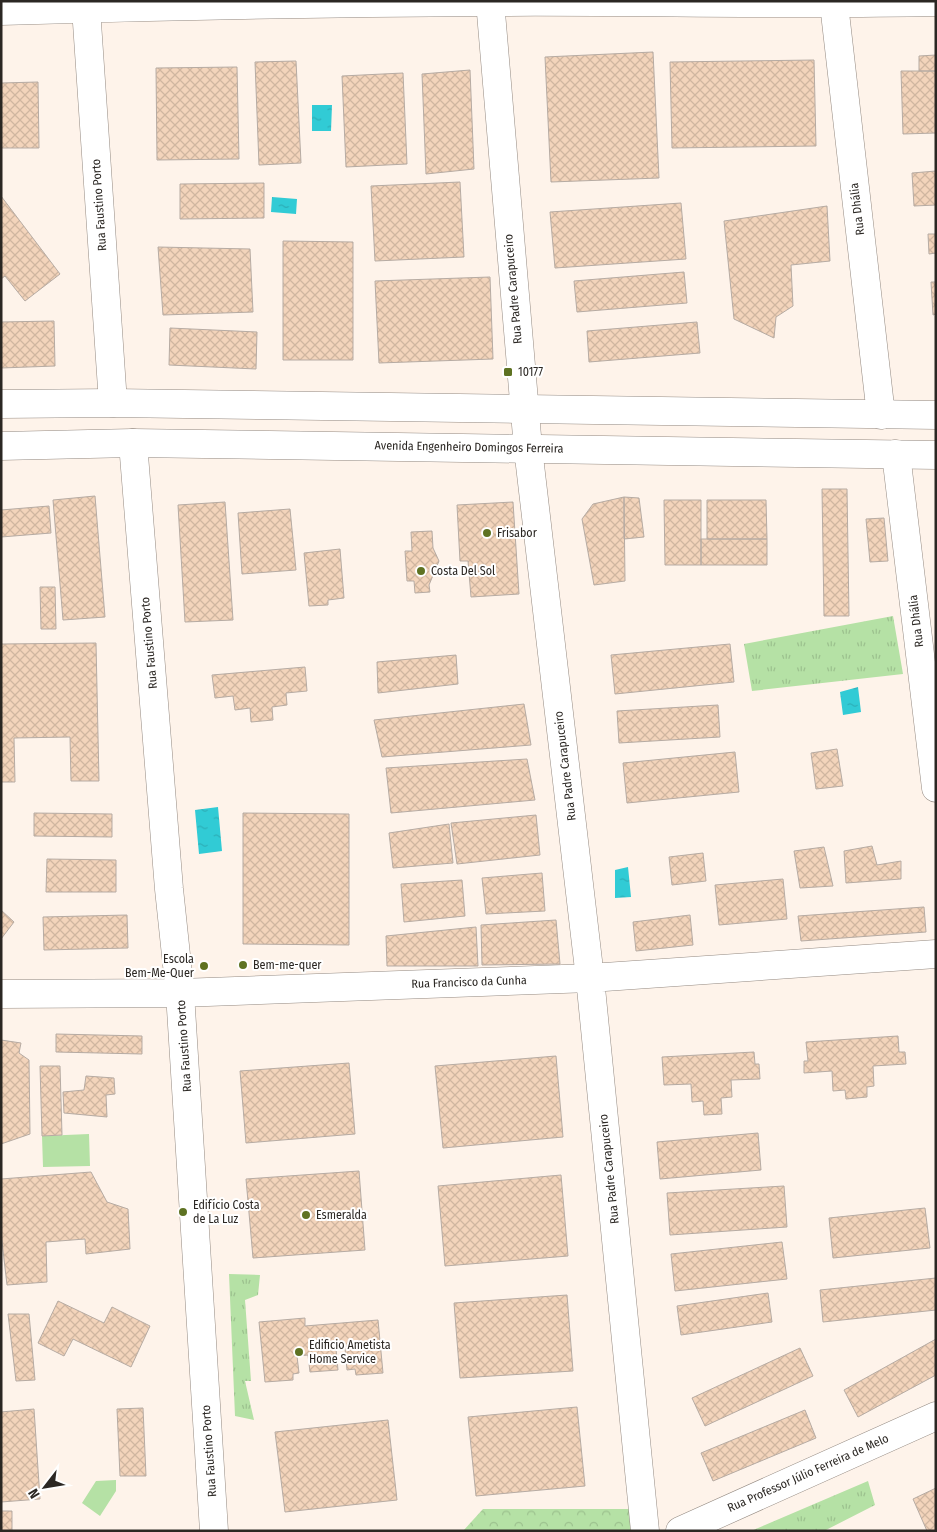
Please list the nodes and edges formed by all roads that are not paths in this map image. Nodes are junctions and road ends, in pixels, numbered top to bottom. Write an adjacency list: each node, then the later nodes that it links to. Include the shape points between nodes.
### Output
1 (490, 2): 3 (street); 4 (street); 8 (street, Rua Padre Carapuceiro)
2 (936, 2): 3 (street)
3 (834, 4): 9 (street, Rua Dhália)
4 (79, 6): 5 (street); 6 (street, Rua Faustino Porto)
5 (1, 11)
6 (113, 403): 7 (street); 8 (street)
7 (1, 404)
8 (524, 408): 9 (street); 13 (street, Rua Padre Carapuceiro)
9 (881, 414): 10 (street)
10 (936, 415)
11 (133, 443): 12 (street, Avenida Engenheiro Domingos Ferreira); 13 (street, Avenida Engenheiro Domingos Ferreira); 19 (street, Rua Faustino Porto)
12 (1, 446)
13 (528, 448): 14 (street, Avenida Engenheiro Domingos Ferreira); 18 (street, Rua Padre Carapuceiro)
14 (896, 454): 15 (street, Avenida Engenheiro Domingos Ferreira); 16 (street, Rua Dhália)
15 (936, 456)
16 (936, 788)
17 (936, 954): 18 (street, Rua Francisco da Cunha)
18 (590, 978): 19 (street, Rua Francisco da Cunha); 23 (street, Rua Padre Carapuceiro)
19 (180, 993): 20 (street, Rua Francisco da Cunha); 22 (street, Rua Faustino Porto)
20 (1, 994)
21 (936, 1416): 24 (street, Rua Professor Júlio Ferreira de Melo)
22 (214, 1531)
23 (645, 1531)
24 (680, 1531)

